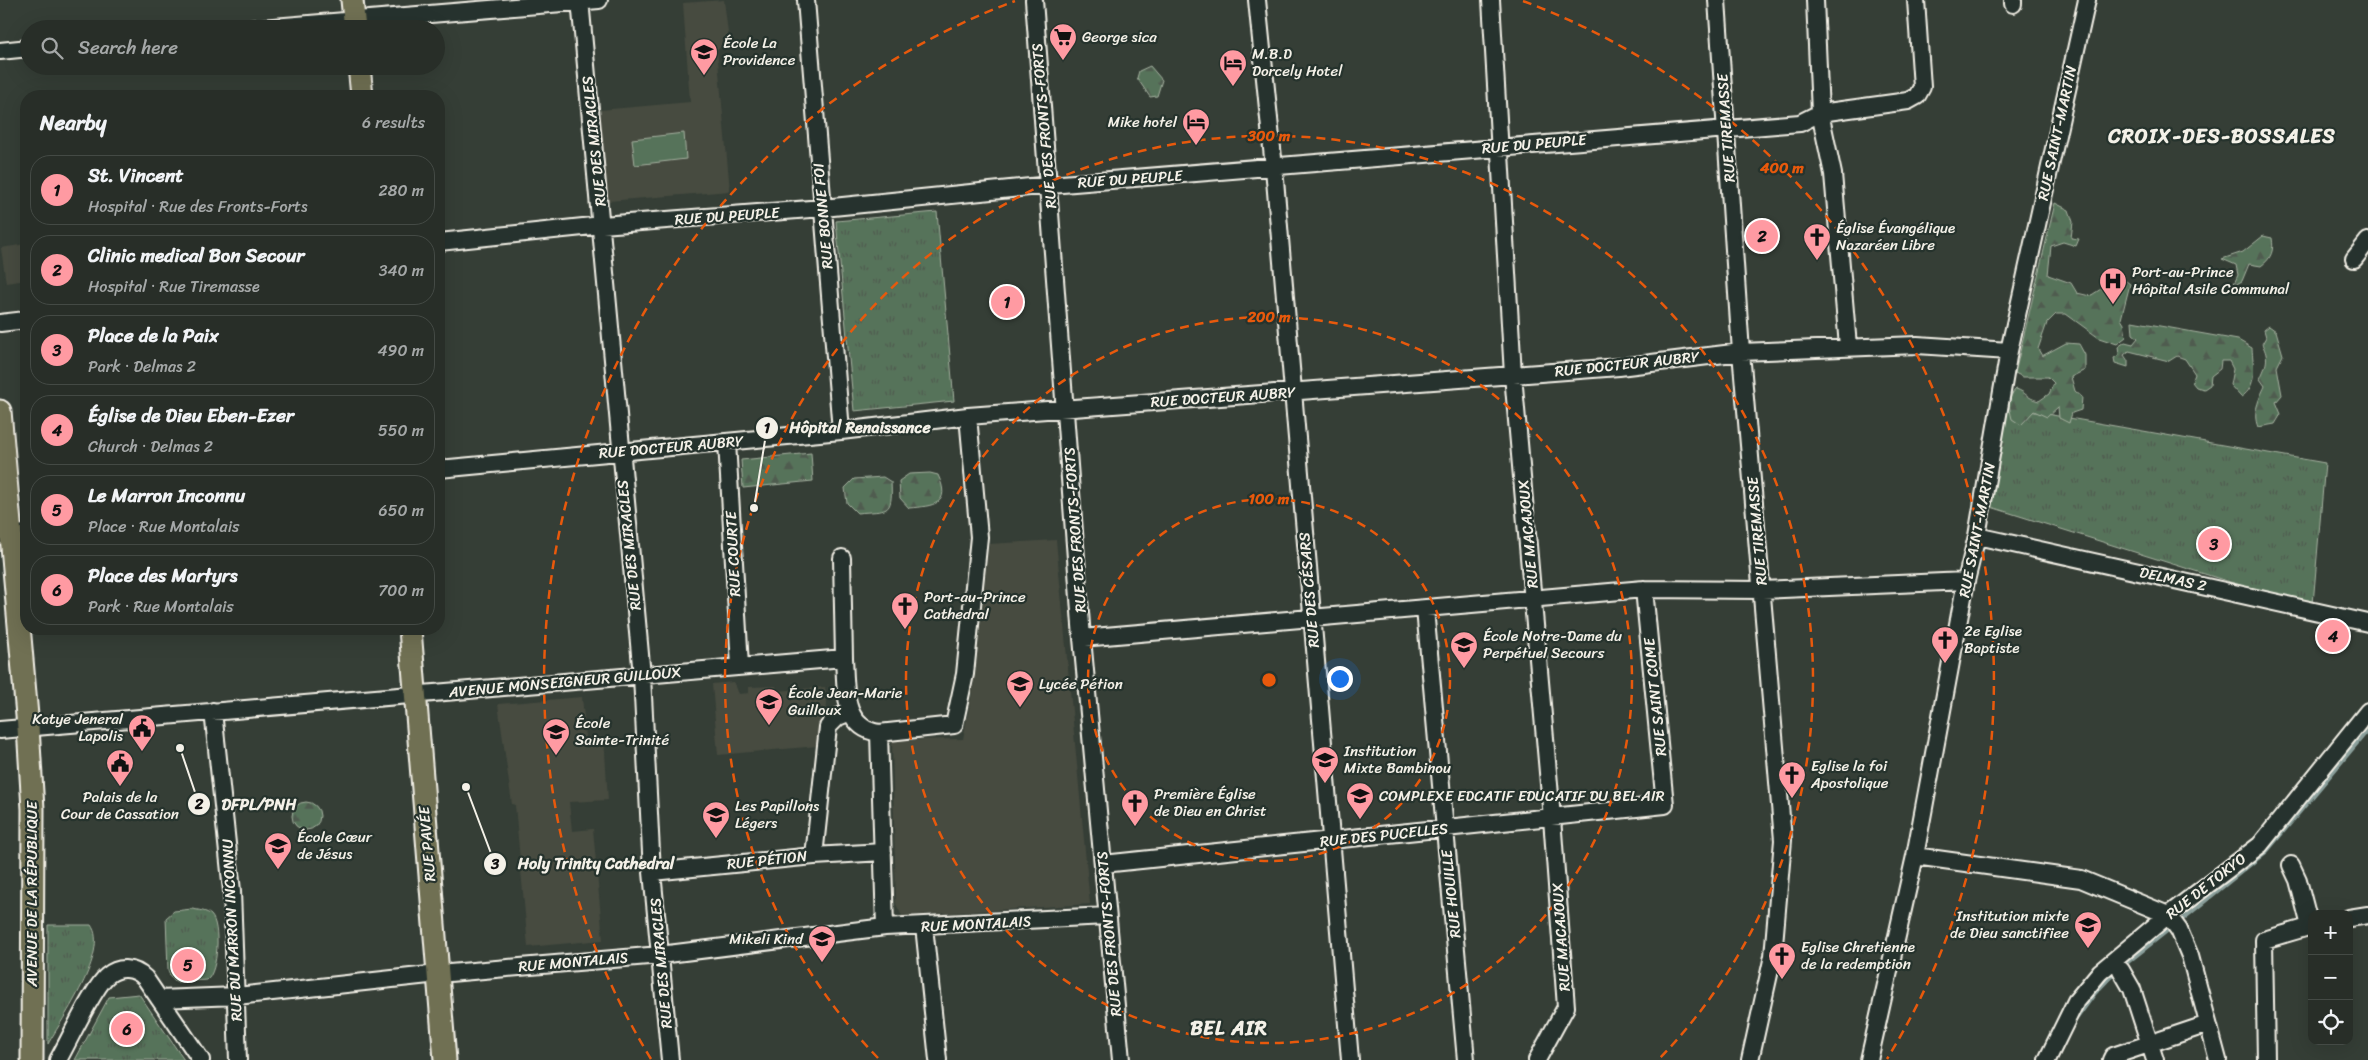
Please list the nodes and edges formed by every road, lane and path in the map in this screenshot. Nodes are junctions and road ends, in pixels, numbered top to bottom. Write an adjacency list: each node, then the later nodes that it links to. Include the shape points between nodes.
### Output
1 (600, 0): 10 (street)
2 (806, 0): 22 (street, RUE BONNE FOI)
3 (1034, 0): 21 (street, RUE DES FRONTS-FORTS)
4 (1257, 0): 20 (street, RUE DES CÉSARS)
5 (1491, 0): 19 (street, RUE MACAJOUX)
6 (1717, 0): 18 (street, RUE TIREMASSE)
7 (1815, 0): 17 (street)
8 (1916, 0): 17 (street, RUE DU PEUPLE, via 1922,87 1917,96 1908,101)
9 (2087, 0): 30 (street, RUE SAINT-MARTIN)
10 (580, 1): 11 (street); 23 (street, RUE DES MIRACLES)
11 (353, 16): 12 (street)
12 (321, 20)
13 (20, 49): 14 (street)
14 (0, 51)
15 (360, 75): 16 (main road)
16 (361, 90)
17 (1820, 113): 18 (street, RUE DU PEUPLE, via 1800,123); 29 (street, via 1833,174)
18 (1725, 128): 19 (street, RUE DU PEUPLE); 31 (street, RUE TIREMASSE)
19 (1499, 146): 20 (street, RUE DU PEUPLE); 32 (street, RUE MACAJOUX)
20 (1274, 168): 21 (street, RUE DU PEUPLE); 33 (street, RUE DES CÉSARS)
21 (1050, 185): 22 (street, RUE DU PEUPLE); 34 (street, RUE DES FRONTS-FORTS)
22 (823, 208): 23 (street, RUE DU PEUPLE); 37 (street, RUE BONNE FOI)
23 (602, 225): 24 (street, RUE DU PEUPLE); 39 (street, RUE DES MIRACLES)
24 (445, 241)
25 (2368, 241): 26 (street)
26 (2354, 259)
27 (20, 321): 28 (street)
28 (0, 323)
29 (1848, 346): 30 (street, RUE DOCTEUR AUBRY, via 1918,345); 31 (street, RUE DOCTEUR AUBRY)
30 (2009, 351): 42 (street, RUE SAINT-MARTIN)
31 (1741, 352): 32 (street, RUE DOCTEUR AUBRY); 46 (street, RUE TIREMASSE)
32 (1513, 376): 33 (street, RUE DOCTEUR AUBRY); 47 (street, RUE MACAJOUX)
33 (1292, 391): 34 (street, RUE DOCTEUR AUBRY); 49 (street, RUE DES CÉSARS)
34 (1066, 409): 36 (street, RUE DOCTEUR AUBRY); 54 (street, RUE DES FRONTS-FORTS)
35 (0, 411): 41 (main road, AVENUE DE LA RÉPUBLIQUE)
36 (968, 416): 37 (street, RUE DOCTEUR AUBRY); 64 (street, via 979,537 966,666 954,726)
37 (842, 431): 38 (street, RUE DOCTEUR AUBRY)
38 (727, 442): 39 (street, RUE DOCTEUR AUBRY); 56 (street, RUE COURTE)
39 (620, 451): 40 (street, RUE DOCTEUR AUBRY); 57 (street, RUE DES MIRACLES)
40 (445, 468)
41 (12, 534): 51 (main road, AVENUE DE LA RÉPUBLIQUE)
42 (1977, 536): 44 (street, RUE SAINT-MARTIN); 50 (street, DELMAS 2)
43 (842, 558): 55 (street)
44 (1966, 581): 46 (street); 71 (street, RUE SAINT-MARTIN)
45 (1644, 590): 46 (street); 47 (street); 65 (street, RUE SAINT COME)
46 (1762, 590): 101 (street, RUE TIREMASSE, via 1782,840 1773,956)
47 (1534, 599): 48 (street); 66 (street, RUE MACAJOUX)
48 (1425, 609): 49 (street); 67 (street, RUE HOUILLE)
49 (1312, 618): 54 (street); 68 (street, RUE DES CÉSARS)
50 (2368, 623)
51 (20, 631)
52 (20, 635): 62 (main road, AVENUE DE LA RÉPUBLIQUE)
53 (410, 635): 58 (main road, RUE PAVÉE)
54 (1082, 638): 72 (street, RUE DES FRONTS-FORTS)
55 (844, 658): 56 (street, AVENUE MONSEIGNEUR GUILLOUX); 61 (street)
56 (740, 666): 57 (street, AVENUE MONSEIGNEUR GUILLOUX)
57 (642, 676): 58 (street, AVENUE MONSEIGNEUR GUILLOUX); 74 (street, RUE DES MIRACLES)
58 (415, 695): 59 (street, AVENUE MONSEIGNEUR GUILLOUX); 85 (main road, RUE PAVÉE)
59 (213, 710): 62 (street, AVENUE MONSEIGNEUR GUILLOUX); 86 (street, RUE DU MARRON INCONNU, via 232,891)
60 (2368, 710): 79 (street, RUE DE TOKYO, via 2260,845)
61 (850, 712): 64 (street, via 863,728); 70 (street, via 838,717 828,727)
62 (28, 728): 63 (street, AVENUE MONSEIGNEUR GUILLOUX); 91 (main road, AVENUE DE LA RÉPUBLIQUE, via 33,809)
63 (0, 730)
64 (879, 733): 69 (street)
65 (1665, 805): 66 (street, RUE DES PUCELLES)
66 (1552, 818): 67 (street, RUE DES PUCELLES); 100 (street, RUE MACAJOUX, via 1566,1007)
67 (1444, 828): 68 (street, RUE DES PUCELLES); 99 (street, RUE HOUILLE)
68 (1330, 841): 72 (street, RUE DES PUCELLES); 98 (street, RUE DES CÉSARS)
69 (883, 852): 70 (street, RUE PÉTION); 81 (street)
70 (814, 856): 74 (street, RUE PÉTION)
71 (1915, 856): 79 (street, via 2081,879); 102 (street, RUE SAINT-MARTIN)
72 (1103, 864): 77 (street, RUE DES FRONTS-FORTS)
73 (2291, 865): 76 (street)
74 (652, 872): 83 (street, RUE DES MIRACLES)
75 (2368, 914): 78 (street)
76 (2308, 915)
77 (1107, 916): 80 (street, RUE MONTALAIS); 97 (street, RUE DES FRONTS-FORTS)
78 (2353, 917)
79 (2173, 921): 88 (street, via 2190,956); 103 (street, RUE DE TOKYO, via 2100,972 2076,1001)
80 (924, 926): 81 (street, RUE MONTALAIS); 96 (street)
81 (885, 927): 83 (street, RUE MONTALAIS)
82 (2308, 927): 107 (street, via 2264,940)
83 (660, 955): 85 (street, RUE MONTALAIS); 95 (street, RUE DES MIRACLES)
84 (2121, 970): 89 (street, via 2132,989)
85 (438, 974): 86 (street, RUE MONTALAIS); 90 (main road, RUE PAVÉE)
86 (237, 996): 87 (street, RUE MONTALAIS); 94 (street, RUE DU MARRON INCONNU)
87 (159, 999): 92 (street, via 140,974 123,969 113,972 102,980); 93 (street)
88 (2208, 1024): 89 (street); 106 (street)
89 (2149, 1044): 104 (street, via 2113,1056); 105 (street)
90 (444, 1058)
91 (32, 1060)
92 (58, 1060)
93 (200, 1060)
94 (238, 1060)
95 (670, 1060)
96 (938, 1060)
97 (1120, 1060)
98 (1350, 1060)
99 (1466, 1060)
100 (1537, 1060)
101 (1750, 1060)
102 (1869, 1060)
103 (2047, 1060)
104 (2111, 1060)
105 (2155, 1060)
106 (2218, 1060)
107 (2266, 1060)

